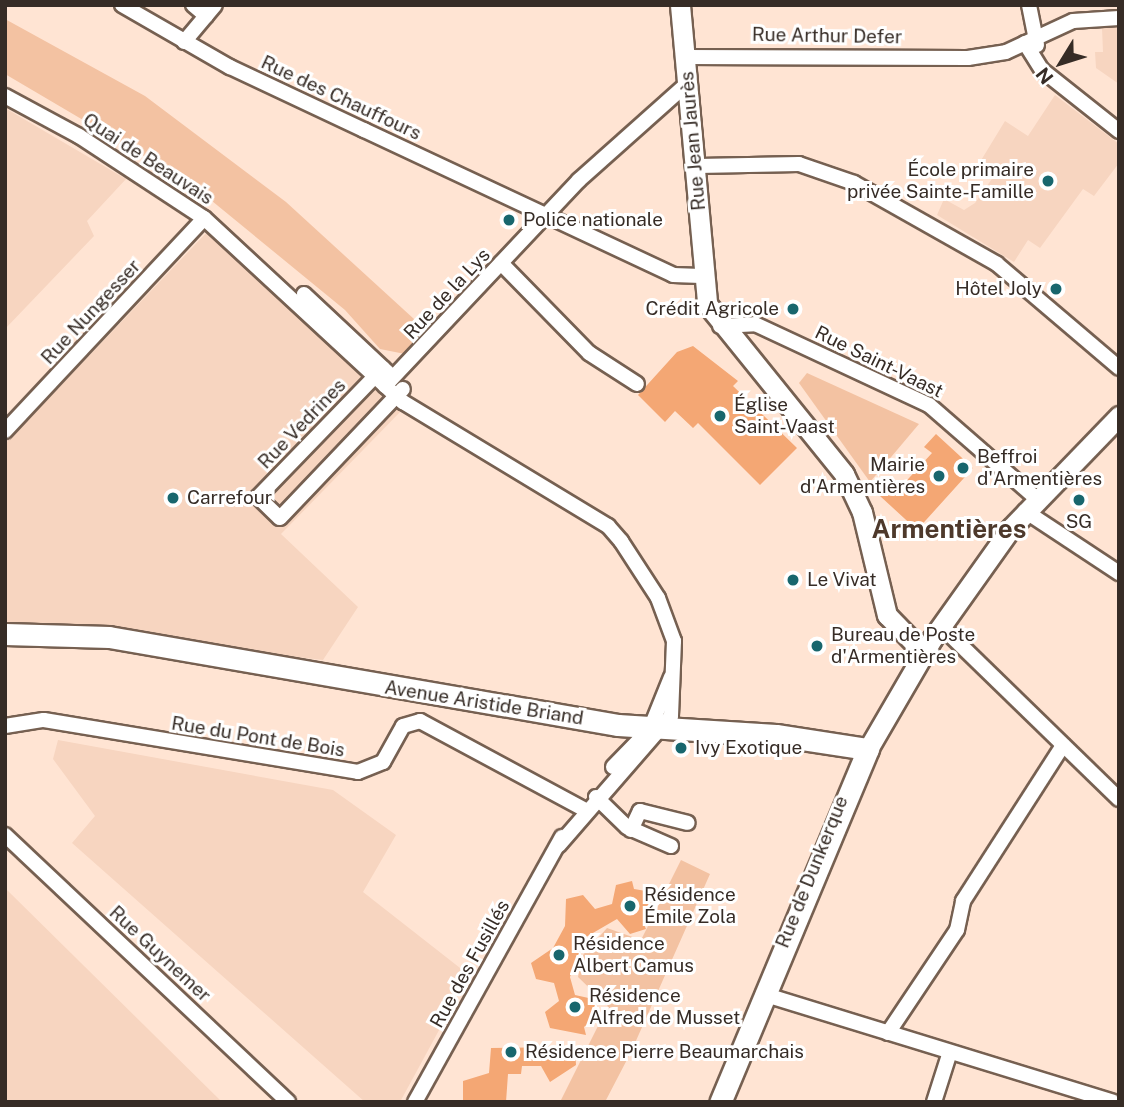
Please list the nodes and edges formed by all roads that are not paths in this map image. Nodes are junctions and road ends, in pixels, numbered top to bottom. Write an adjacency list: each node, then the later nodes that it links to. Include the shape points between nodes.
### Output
1 (122, 5): 7 (street, Rue des Chauffours)
2 (193, 5): 5 (street)
3 (680, 5): 9 (main road, Rue Jean Jaurès)
4 (1029, 5): 8 (street)
5 (210, 11): 7 (street)
6 (1119, 18): 8 (street, Rue Arthur Defer, via 1085,21)
7 (184, 42): 14 (street, Rue des Chauffours)
8 (1031, 45): 9 (street, Rue Arthur Defer, via 997,63 968,58); 12 (street, via 1047,75)
9 (685, 57): 10 (main road, Rue Jean Jaurès)
10 (688, 83): 13 (main road, Rue Jean Jaurès); 14 (street, Rue de la Lys)
11 (5, 96): 15 (street, Quai de Beauvais, via 79,136)
12 (1119, 131)
13 (698, 166): 17 (main road, Rue Jean Jaurès); 19 (street, via 771,162 821,168 971,247)
14 (549, 215): 16 (street, Rue de la Lys); 17 (street, Rue des Chauffours, via 673,275)
15 (204, 218): 20 (street, Quai de Beauvais); 24 (street, Rue Nungesser)
16 (501, 263): 20 (street, Rue de la Lys); 21 (street, via 589,353)
17 (701, 276): 18 (main road, Rue Jean Jaurès)
18 (720, 326): 25 (street, Rue Saint-Vaast, via 755,324 929,405); 30 (main road, Rue Jean Jaurès, via 844,474 862,512 887,615)
19 (1119, 368)
20 (384, 377): 22 (street, Quai de Beauvais); 22 (street, Rue Vedrines, via 258,497 280,518)
21 (637, 384)
22 (400, 393): 33 (street, Quai de Beauvais, via 608,526 658,598 674,640 676,665)
23 (1119, 416): 25 (main road, Rue de Dunkerque)
24 (5, 431)
25 (1031, 505): 26 (street, Rue Saint-Vaast); 27 (main road, Rue de Dunkerque)
26 (1119, 573)
27 (941, 626): 30 (main road, Rue de Dunkerque); 34 (street)
28 (5, 634): 31 (main road, Avenue Aristide Briand, via 109,637)
29 (5, 644): 31 (main road, Avenue Aristide Briand, via 97,646)
30 (923, 652): 35 (main road, Rue de Dunkerque)
31 (318, 676): 33 (main road, Avenue Aristide Briand)
32 (5, 726): 38 (street, Rue du Pont de Bois, via 44,720 358,772 383,762 403,726 420,721)
33 (657, 730): 35 (main road, Avenue Aristide Briand, via 723,732); 36 (street, Rue des Fusillés)
34 (1063, 745): 37 (street); 44 (street, via 963,901 957,930)
35 (868, 749): 43 (main road, Rue de Dunkerque)
36 (593, 794): 38 (street, Rue des Fusillés); 40 (street)
37 (1119, 799)
38 (582, 808): 47 (street, Rue des Fusillés)
39 (688, 823): 40 (street, via 635,810)
40 (631, 830): 42 (street)
41 (5, 835): 46 (street, Rue Guynemer)
42 (671, 846)
43 (763, 994): 44 (street); 48 (main road, Rue de Dunkerque)
44 (888, 1033): 45 (street)
45 (950, 1052): 49 (street); 50 (street)
46 (288, 1102)
47 (415, 1102)
48 (720, 1102)
49 (934, 1102)
50 (1113, 1102)

